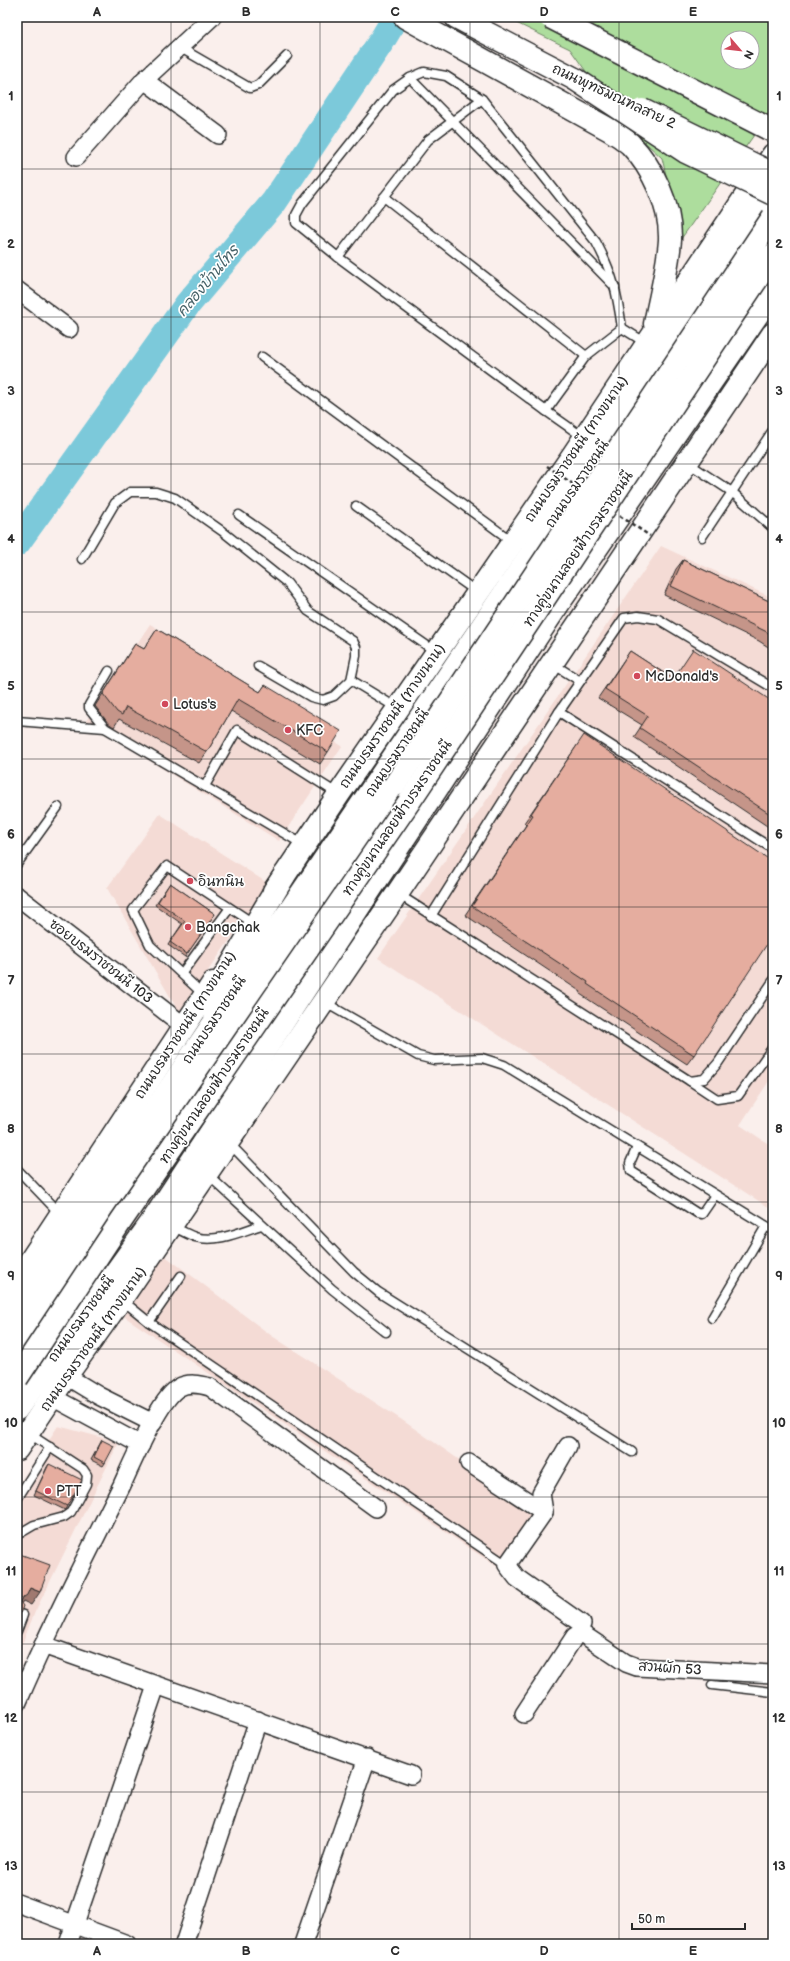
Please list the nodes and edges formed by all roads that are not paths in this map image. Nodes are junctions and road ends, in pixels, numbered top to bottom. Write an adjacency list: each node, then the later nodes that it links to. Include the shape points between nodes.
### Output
1 (212, 17): 5 (street)
2 (405, 17): 29 (main road, via 610,130 629,144 643,161 663,198 670,239 668,261)
3 (456, 17): 8 (main road, ถนนพุทธมณฑลสาย 2)
4 (550, 17): 12 (main road, bridge)
5 (179, 47): 6 (lane, via 250,88 258,85); 9 (street)
6 (287, 56)
7 (410, 78): 10 (lane, via 424,72 446,76); 11 (lane); 22 (lane, via 392,90 296,215 296,223)
8 (576, 79): 16 (main road, ถนนพุทธมณฑลสาย 2, bridge); 18 (main road, bridge, via 686,152)
9 (144, 80): 13 (street); 15 (street)
10 (482, 99): 11 (lane); 23 (lane, via 596,242 608,262)
11 (453, 121): 19 (lane, via 428,140); 23 (lane)
12 (773, 131)
13 (218, 135)
14 (773, 155): 29 (main road, ถนนบรมราชชนนี (ทางขนาน))
15 (76, 156)
16 (773, 174)
17 (773, 189): 80 (main road, ถนนบรมราชชนนี, via 517,575)
18 (773, 194)
19 (384, 197): 22 (lane); 31 (lane)
20 (773, 217): 92 (main road, ทางคู่ขนานลอยฟ้าบรมราชชนนี, bridge, via 398,780 112,1194)
21 (773, 255): 94 (main road, ทางคู่ขนานลอยฟ้าบรมราชชนนี, bridge, via 411,799)
22 (338, 257): 33 (lane)
23 (617, 289): 26 (lane)
24 (17, 290): 27 (street)
25 (773, 292): 82 (main road, ถนนบรมราชชนนี, via 550,616)
26 (622, 328): 29 (lane); 31 (lane)
27 (69, 329)
28 (773, 334): 30 (main road, ถนนบรมราชชนนี (ทางขนาน))
29 (649, 340): 35 (main road, ถนนบรมราชชนนี (ทางขนาน))
30 (767, 348): 36 (main road, ถนนบรมราชชนนี (ทางขนาน))
31 (586, 356): 33 (lane)
32 (262, 358): 42 (lane)
33 (546, 411): 35 (lane)
34 (773, 430): 37 (lane)
35 (584, 438): 42 (main road, ถนนบรมราชชนนี (ทางขนาน))
36 (687, 463): 37 (lane); 46 (main road, ถนนบรมราชชนนี (ทางขนาน))
37 (732, 492): 40 (lane); 41 (lane)
38 (356, 506): 44 (lane)
39 (240, 515): 45 (lane)
40 (773, 528)
41 (702, 537)
42 (514, 542): 44 (main road, ถนนบรมราชชนนี (ทางขนาน))
43 (82, 559): 49 (lane, via 115,503 130,492 156,492 175,498 222,531 287,583 308,611 353,641 356,656)
44 (478, 593): 45 (main road, ถนนบรมราชชนนี (ทางขนาน))
45 (436, 652): 52 (main road, ถนนบรมราชชนนี (ทางขนาน))
46 (553, 664): 50 (lane); 63 (main road, ถนนบรมราชชนนี (ทางขนาน))
47 (258, 666): 49 (lane, via 311,697 323,700 334,696)
48 (108, 671): 55 (lane, via 89,705)
49 (351, 680): 52 (lane)
50 (580, 681): 51 (lane, via 624,618 638,616 658,618); 53 (lane)
51 (773, 688)
52 (398, 708): 57 (main road, ถนนบรมราชชนนี (ทางขนาน))
53 (559, 712): 60 (lane); 66 (lane)
54 (17, 721): 55 (lane)
55 (105, 728): 56 (lane)
56 (205, 786): 57 (lane, via 237,730); 59 (lane)
57 (339, 794): 59 (main road, ถนนบรมราชชนนี (ทางขนาน))
58 (58, 807): 61 (lane)
59 (304, 845): 62 (main road, ถนนบรมราชชนนี (ทางขนาน))
60 (773, 849)
61 (17, 864)
62 (284, 876): 67 (main road, ถนนบรมราชชนนี (ทางขนาน)); 80 (main road)
63 (397, 894): 66 (lane); 71 (main road, ถนนบรมราชชนนี (ทางขนาน))
64 (17, 896): 72 (street, ซอยบรมราชชนนี 103)
65 (229, 908): 67 (lane); 68 (lane); 68 (lane, via 166,866 133,910 150,945)
66 (431, 916): 74 (lane)
67 (253, 923): 70 (main road, ถนนบรมราชชนนี (ทางขนาน))
68 (182, 973): 70 (lane)
69 (773, 981): 74 (lane, via 718,1063 704,1079)
70 (205, 995): 72 (main road, ถนนบรมราชชนนี (ทางขนาน))
71 (323, 1002): 75 (main road, ถนนบรมราชชนนี (ทางขนาน)); 76 (lane, via 418,1056 434,1060 482,1058 504,1065)
72 (184, 1026): 81 (main road, ถนนบรมราชชนนี (ทางขนาน))
73 (773, 1047): 74 (lane, via 738,1096 717,1099)
74 (690, 1081)
75 (228, 1142): 78 (main road, ถนนบรมราชชนนี (ทางขนาน)); 102 (lane, via 354,1272 378,1292)
76 (637, 1147): 79 (lane); 79 (lane, via 630,1163 631,1171 697,1213 705,1212)
77 (17, 1169): 81 (lane)
78 (206, 1173): 82 (main road, ถนนบรมราชชนนี (ทางขนาน)); 83 (lane)
79 (716, 1195): 84 (lane)
80 (93, 1200): 88 (main road, ถนนบรมราชชนนี)
81 (61, 1215): 86 (main road, ถนนบรมราชชนนี (ทางขนาน))
82 (160, 1224): 83 (lane, via 195,1237 210,1239); 87 (main road, ถนนบรมราชชนนี (ทางขนาน)); 93 (main road); 96 (main road, ถนนบรมราชชนนี)
83 (261, 1225): 91 (lane, via 332,1289)
84 (769, 1228): 89 (lane)
85 (181, 1276): 90 (lane)
86 (17, 1282)
87 (121, 1299): 90 (lane); 93 (main road, ถนนบรมราชชนนี (ทางขนาน))
88 (17, 1314)
89 (712, 1318)
90 (150, 1322): 108 (lane)
91 (386, 1332)
92 (17, 1339)
93 (71, 1368): 95 (main road, ถนนบรมราชชนนี (ทางขนาน)); 97 (street, via 99,1396)
94 (17, 1378)
95 (52, 1397): 98 (main road, ถนนบรมราชชนนี (ทางขนาน)); 99 (street)
96 (17, 1409)
97 (153, 1423): 99 (street); 105 (street, via 167,1398 178,1388 195,1383 210,1387)
98 (22, 1440): 101 (lane)
99 (141, 1445): 112 (street)
100 (568, 1446): 106 (street, via 541,1493)
101 (50, 1447): 104 (lane); 107 (lane, via 83,1469 87,1475 86,1484 71,1512 64,1517 34,1525)
102 (632, 1452)
103 (469, 1463): 106 (street)
104 (17, 1499)
105 (376, 1508)
106 (544, 1512): 108 (street)
107 (17, 1535)
108 (507, 1564): 110 (street, via 517,1578)
109 (17, 1613): 111 (lane, via 23,1615)
110 (582, 1624)
111 (17, 1631)
112 (43, 1644): 115 (street); 117 (street)
113 (773, 1674): 118 (street, สวนผัก 53, via 637,1667 626,1663 581,1633 575,1636)
114 (712, 1685): 116 (lane)
115 (156, 1686): 119 (street); 123 (street)
116 (773, 1692)
117 (17, 1704)
118 (524, 1714)
119 (258, 1720): 120 (street); 126 (street)
120 (366, 1758): 121 (street); 127 (street)
121 (412, 1775)
122 (17, 1903): 123 (street)
123 (74, 1924): 124 (street); 125 (street)
124 (68, 1944)
125 (127, 1944)
126 (184, 1944)
127 (303, 1944)

